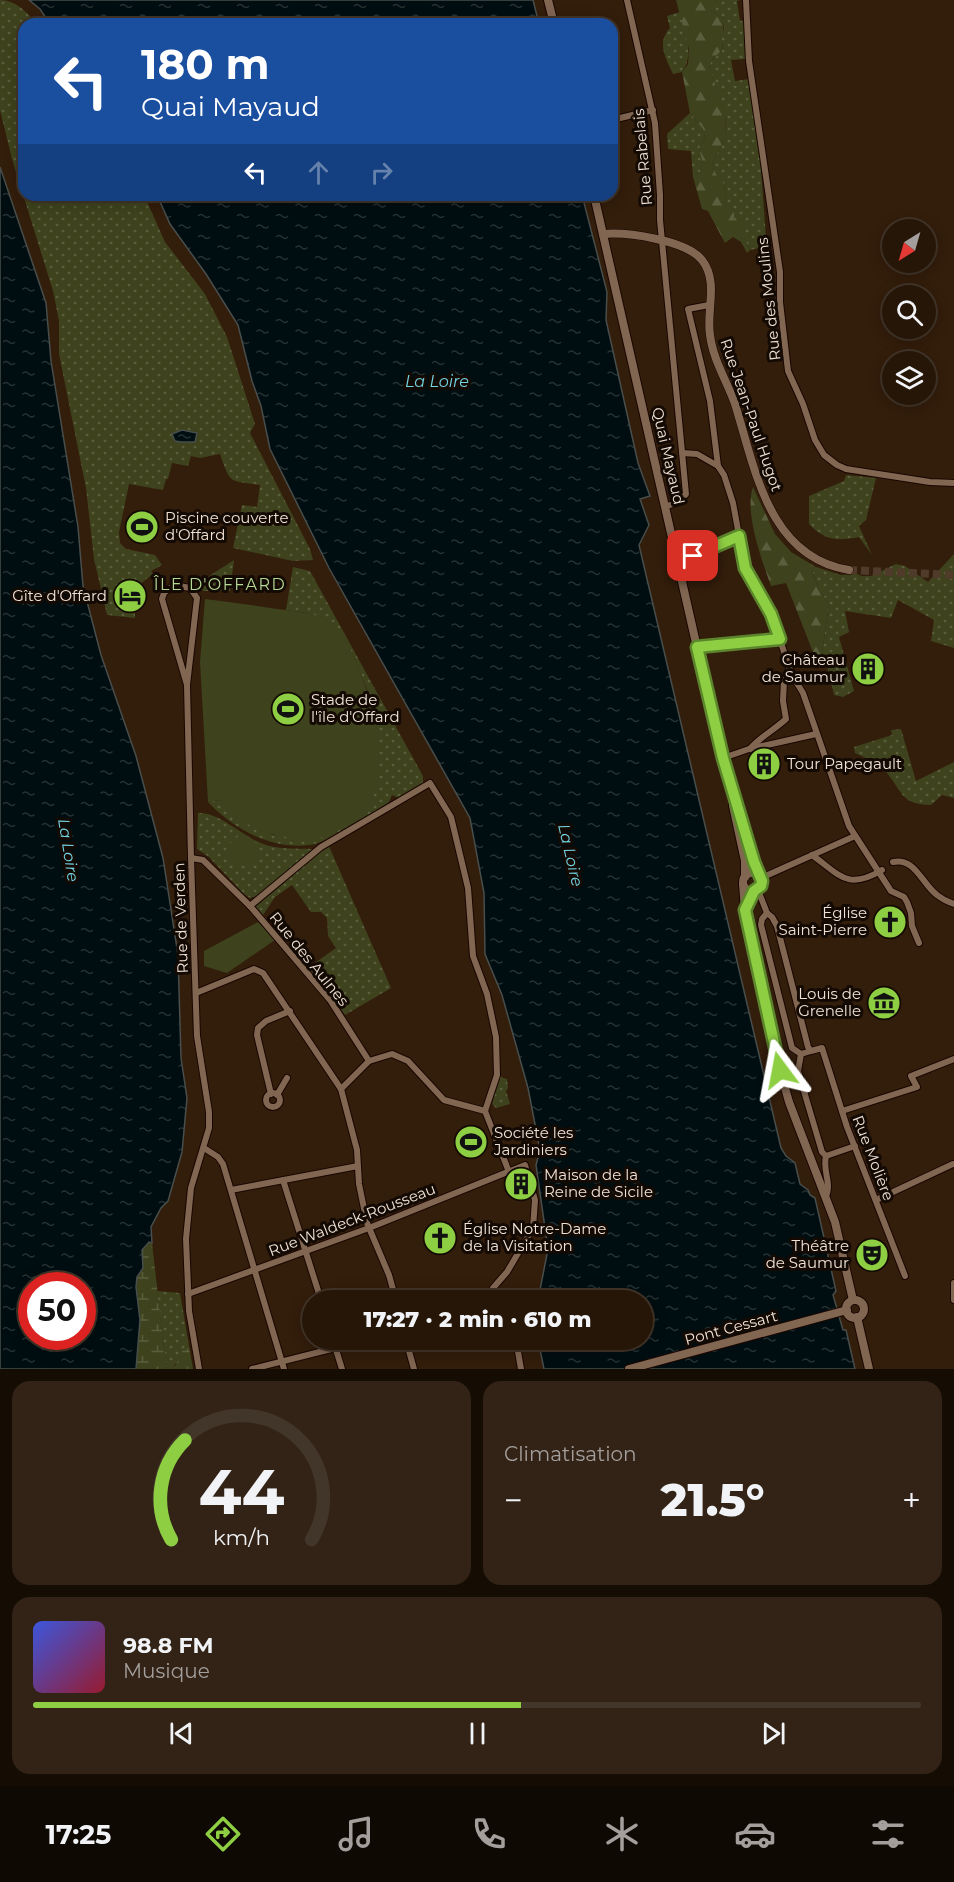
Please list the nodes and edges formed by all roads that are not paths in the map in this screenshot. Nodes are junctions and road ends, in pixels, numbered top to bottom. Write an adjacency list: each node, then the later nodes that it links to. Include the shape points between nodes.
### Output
1 (548, 0): 4 (main road)
2 (627, 0): 5 (street, Rue Rabelais)
3 (747, 0): 13 (street, Rue des Moulins, via 749,61 780,272 785,356 815,440 824,455 841,467)
4 (552, 18)
5 (653, 110): 6 (street); 9 (street, Rue Rabelais)
6 (618, 119)
7 (595, 201): 8 (main road, Quai Mayaud)
8 (603, 234): 9 (street, Rue Jean-Paul Hugot); 14 (main road, Quai Mayaud)
9 (663, 242): 10 (street, Rue Jean-Paul Hugot, via 689,250 702,260 712,284); 11 (street, Rue Rabelais)
10 (709, 305): 12 (street, via 688,309 710,401); 17 (street, Rue Jean-Paul Hugot, via 712,348 771,511 799,548)
11 (682, 453): 12 (street, via 697,454); 14 (street, Rue Rabelais, via 686,494 679,502)
12 (718, 466): 15 (street, via 734,503)
13 (954, 483)
14 (666, 506): 16 (main road, Quai Mayaud)
15 (739, 536): 16 (street, via 691,557); 18 (street, via 745,568)
16 (678, 558): 19 (main road, Quai Mayaud)
17 (849, 570)
18 (780, 639): 19 (street); 20 (street)
19 (697, 647): 24 (main road, Quai Mayaud)
20 (792, 675): 22 (street, via 803,693); 23 (street, via 784,680 786,719)
21 (187, 685): 21 (street, via 197,598 190,588 174,585 162,599); 27 (street, Rue de Verden)
22 (816, 734): 23 (street); 25 (street)
23 (749, 749): 24 (street)
24 (723, 758): 30 (main road, Quai Mayaud); 31 (main road, Quai Mayaud, via 745,861)
25 (855, 836): 26 (street); 29 (street)
26 (812, 855): 29 (street, via 848,880 865,879); 30 (street)
27 (191, 858): 34 (street, Rue des Aulnes, via 203,860); 38 (street, Rue de Verden)
28 (894, 862): 33 (street, via 910,864 937,895)
29 (881, 871): 37 (street, via 891,891 907,902)
30 (760, 877): 31 (main road, via 752,873); 32 (main road, via 762,883)
31 (744, 880): 32 (main road, via 746,889); 35 (main road, Quai Mayaud)
32 (756, 891): 35 (main road); 36 (street)
33 (954, 904)
34 (250, 906): 43 (street, Rue des Aulnes, via 330,1000); 46 (street, via 321,847 430,783 451,817 468,888 473,956 488,994 496,1037 497,1075)
35 (745, 910): 56 (main road, Quai Mayaud, via 783,1080)
36 (767, 913): 40 (street, via 777,926); 41 (street, via 762,919 764,936 792,1048)
37 (919, 943)
38 (196, 993): 39 (street, via 254,969 263,973); 49 (street, Rue de Verden, via 197,1035 209,1112)
39 (290, 1011): 44 (street, via 266,1021 257,1035 274,1094); 45 (street)
40 (811, 1051): 41 (street); 47 (street, Rue Molière, via 822,1048)
41 (801, 1054): 50 (street, via 798,1071)
42 (954, 1059): 47 (street, via 910,1076 917,1087)
43 (369, 1061): 45 (street); 46 (street, via 392,1054 408,1060 444,1100)
44 (287, 1078)
45 (341, 1089): 52 (street)
46 (485, 1111): 53 (street)
47 (842, 1111): 48 (street, Rue Molière)
48 (855, 1146): 50 (street); 57 (street, Rue Molière)
49 (204, 1148): 55 (street, via 218,1156); 66 (street, Rue de Verden, via 191,1188 186,1239)
50 (826, 1156): 56 (street, via 829,1191)
51 (953, 1164): 57 (street)
52 (358, 1166): 54 (street); 58 (street)
53 (509, 1172): 58 (street, Rue Waldeck-Rousseau); 65 (street, Rue Waldeck-Rousseau, via 525,1165 535,1200 533,1228)
54 (283, 1179): 55 (street); 59 (street)
55 (231, 1190): 60 (street)
56 (825, 1198): 67 (main road, Quai Mayaud)
57 (876, 1200): 61 (street, Rue Molière)
58 (369, 1228): 59 (street, Rue Waldeck-Rousseau); 64 (street)
59 (306, 1251): 60 (street, Rue Waldeck-Rousseau); 63 (street)
60 (254, 1270): 66 (street, Rue Waldeck-Rousseau); 75 (street)
61 (905, 1276)
62 (953, 1283): 68 (street)
63 (318, 1290)
64 (393, 1290)
65 (492, 1290)
66 (188, 1294): 76 (street, Rue de Verden)
67 (853, 1300): 69 (main road); 70 (main road, via 864,1307)
68 (954, 1300)
69 (843, 1311): 70 (main road); 82 (main road, Pont Cessart)
70 (856, 1317): 83 (main road)
71 (327, 1350): 75 (street)
72 (336, 1350): 79 (street)
73 (409, 1350): 80 (street)
74 (517, 1350): 81 (street)
75 (282, 1362): 77 (street); 78 (street)
76 (200, 1369)
77 (252, 1369)
78 (284, 1369)
79 (342, 1369)
80 (414, 1369)
81 (520, 1369)
82 (629, 1369)
83 (869, 1369)

